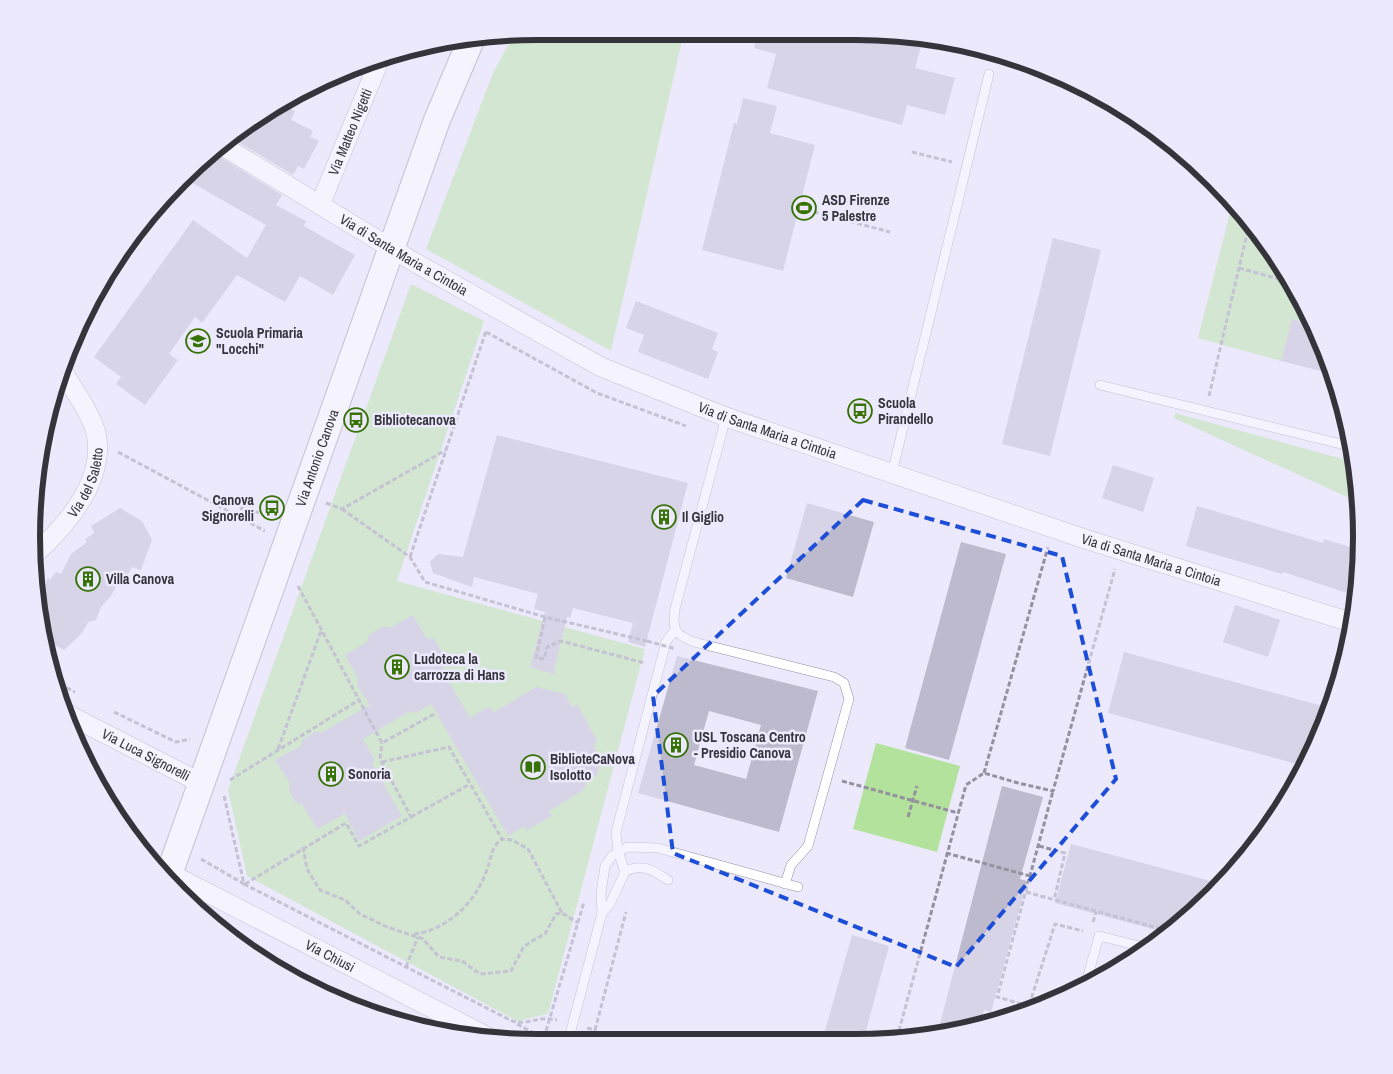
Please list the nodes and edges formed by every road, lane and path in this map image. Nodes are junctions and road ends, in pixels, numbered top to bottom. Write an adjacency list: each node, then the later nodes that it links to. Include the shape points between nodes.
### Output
1 (470, 44): 11 (street, Via Antonio Canova, via 437,120)
2 (378, 66): 7 (street, Via Matteo Nigetti)
3 (989, 74): 22 (lane)
4 (227, 149): 7 (street, Via di Santa Maria a Cintoia)
5 (912, 152): 6 (path)
6 (952, 162)
7 (320, 206): 11 (street, Via di Santa Maria a Cintoia)
8 (799, 208): 10 (path)
9 (1248, 231): 12 (path)
10 (890, 232)
11 (392, 249): 14 (street, Via di Santa Maria a Cintoia); 28 (street, Via Antonio Canova)
12 (1239, 268): 13 (path); 17 (path)
13 (1280, 279)
14 (494, 306): 18 (street, Via di Santa Maria a Cintoia, via 601,367); 20 (path)
15 (66, 377): 29 (street, Via del Saletto, via 95,432 96,465 62,528)
16 (1100, 386): 17 (lane)
17 (1205, 411): 19 (lane)
18 (726, 417): 22 (street, Via di Santa Maria a Cintoia); 36 (lane, via 675,609)
19 (1344, 445)
20 (446, 449): 24 (path); 30 (path)
21 (116, 451): 25 (path)
22 (892, 473): 34 (street, Via di Santa Maria a Cintoia, via 1085,539)
23 (326, 503): 24 (path)
24 (342, 509): 30 (path)
25 (235, 515): 26 (path, via 242,508); 28 (path)
26 (271, 516)
27 (1050, 542): 51 (path)
28 (287, 543): 56 (street, Via Antonio Canova)
29 (40, 550)
30 (410, 557): 33 (path, via 425,582)
31 (1117, 564): 57 (path)
32 (298, 586): 35 (path)
33 (546, 617): 37 (path, bridge); 38 (path, via 536,658 544,659 547,647 561,641)
34 (1346, 621)
35 (322, 630): 43 (path); 49 (path)
36 (675, 630): 52 (lane, via 680,637 694,642 834,677 844,684 849,699); 66 (lane, via 666,642 616,832)
37 (676, 649)
38 (647, 663)
39 (63, 686): 41 (path)
40 (64, 689): 42 (path)
41 (78, 694)
42 (81, 698)
43 (359, 700): 47 (path); 49 (path)
44 (436, 713): 47 (path)
45 (74, 718): 56 (street, Via Luca Signorelli)
46 (194, 736): 48 (path, via 176,742 109,711)
47 (382, 743): 50 (path)
48 (178, 748)
49 (278, 750): 53 (path)
50 (382, 762): 54 (path, via 449,747); 61 (path)
51 (984, 772): 57 (path); 60 (path, via 966,785)
52 (827, 777): 58 (path); 75 (lane, via 808,846 791,865)
53 (228, 781)
54 (470, 784): 61 (path); 63 (path)
55 (917, 786): 58 (path)
56 (212, 788): 59 (path); 69 (street, Via Antonio Canova); 74 (path)
57 (1053, 791): 64 (path)
58 (913, 801): 60 (path); 62 (path)
59 (220, 802)
60 (958, 813): 68 (path)
61 (411, 817): 65 (path, via 359,846 346,822)
62 (908, 817)
63 (502, 839): 80 (path, via 512,840 528,849); 85 (path, via 493,847 479,887 459,912 433,930)
64 (1038, 846): 71 (path); 78 (path, via 1065,853)
65 (304, 847): 74 (path); 85 (path, via 307,869 320,890 345,900 360,914)
66 (618, 851): 70 (lane); 75 (lane, via 627,847 658,848); 81 (lane, via 608,860 603,872)
67 (203, 852): 74 (path, via 200,860)
68 (946, 854): 71 (path); 96 (path)
69 (170, 872)
70 (625, 872): 72 (lane, via 643,867); 81 (lane, via 610,904)
71 (1030, 876): 77 (path)
72 (668, 880)
73 (180, 882): 94 (street, Via Chiusi)
74 (244, 884): 88 (path)
75 (785, 884): 76 (lane)
76 (798, 887)
77 (1026, 892): 78 (path); 91 (path, via 997,997)
78 (1054, 900): 83 (path)
79 (628, 903): 95 (path)
80 (562, 913): 82 (path); 86 (path, via 551,920 545,934 523,948 508,973 480,974 462,961 439,957)
81 (602, 913): 93 (lane)
82 (578, 923)
83 (1162, 929)
84 (1091, 933): 90 (path, via 1055,924)
85 (412, 935): 86 (path)
86 (418, 937): 88 (path)
87 (1138, 946): 89 (lane, via 1099,936)
88 (406, 967): 92 (path)
89 (1088, 976)
90 (1030, 1002)
91 (1024, 1005)
92 (512, 1022): 93 (path, via 520,1024 543,1017); 97 (path)
93 (573, 1024): 95 (path); 98 (lane)
94 (475, 1030)
95 (595, 1030): 99 (path)
96 (899, 1032)
97 (535, 1034)
98 (570, 1034)
99 (594, 1034)

